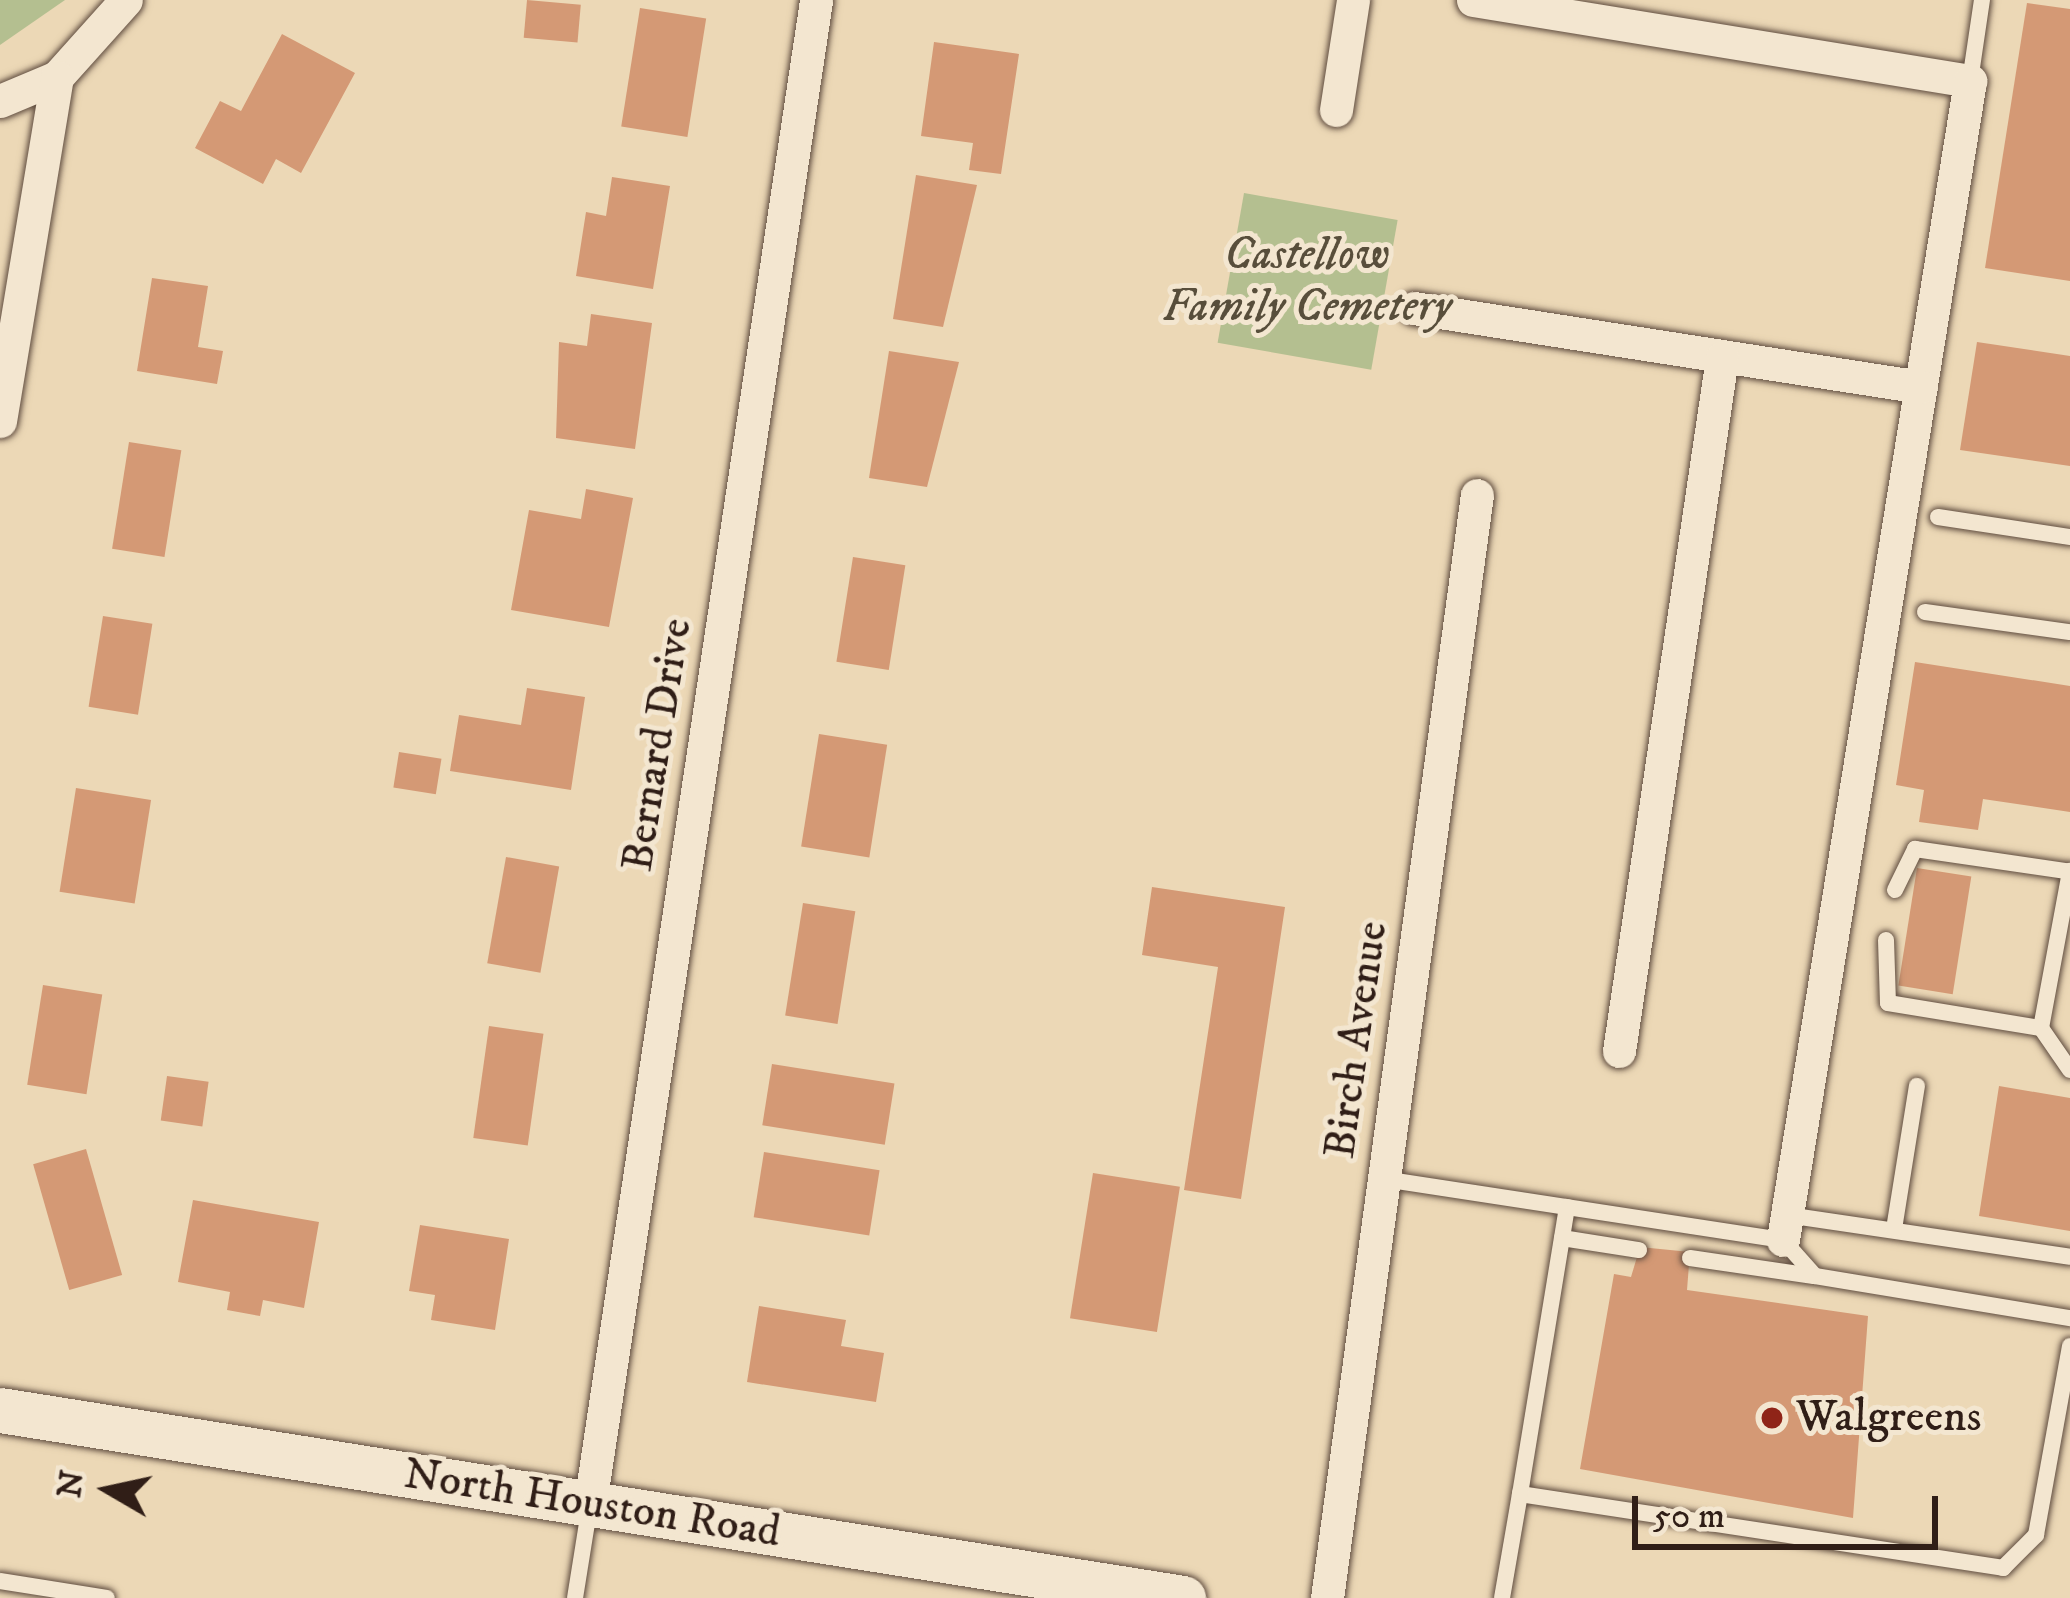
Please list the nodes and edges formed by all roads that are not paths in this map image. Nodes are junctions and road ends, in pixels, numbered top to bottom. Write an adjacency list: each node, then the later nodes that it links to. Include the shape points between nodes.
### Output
1 (125, 0): 6 (street)
2 (816, 0): 39 (street, Bernard Drive)
3 (1352, 0): 9 (street)
4 (1473, 0): 7 (street)
5 (1982, 0): 7 (lane)
6 (57, 76): 8 (street); 13 (street)
7 (1970, 81): 12 (street)
8 (0, 101)
9 (1336, 110)
10 (1414, 308): 11 (street)
11 (1722, 358): 12 (street); 23 (street)
12 (1921, 387): 28 (street)
13 (0, 421)
14 (1477, 495): 26 (street, Birch Avenue)
15 (1938, 517): 16 (lane)
16 (2070, 537)
17 (1925, 612): 18 (lane)
18 (2070, 632)
19 (2068, 871): 20 (lane, via 1915,849); 22 (lane)
20 (1895, 890)
21 (1886, 940): 22 (lane, via 1888,1003)
22 (2041, 1028): 24 (lane)
23 (1619, 1051)
24 (2070, 1070)
25 (1917, 1086): 29 (lane)
26 (1384, 1179): 27 (lane); 44 (street, Birch Avenue)
27 (1567, 1207): 28 (lane); 30 (lane)
28 (1785, 1227): 29 (lane); 34 (lane)
29 (1894, 1229): 32 (lane)
30 (1562, 1238): 31 (lane); 38 (lane)
31 (1639, 1250)
32 (2070, 1256)
33 (1690, 1258): 34 (lane)
34 (1814, 1276): 35 (lane)
35 (2070, 1318)
36 (2070, 1346): 38 (lane, via 2036,1535 2003,1568)
37 (0, 1410): 39 (street, North Houston Road)
38 (1520, 1494): 45 (lane)
39 (590, 1504): 42 (lane); 43 (street, North Houston Road)
40 (0, 1581): 41 (lane)
41 (107, 1598)
42 (575, 1598)
43 (1183, 1598)
44 (1327, 1598)
45 (1502, 1598)

